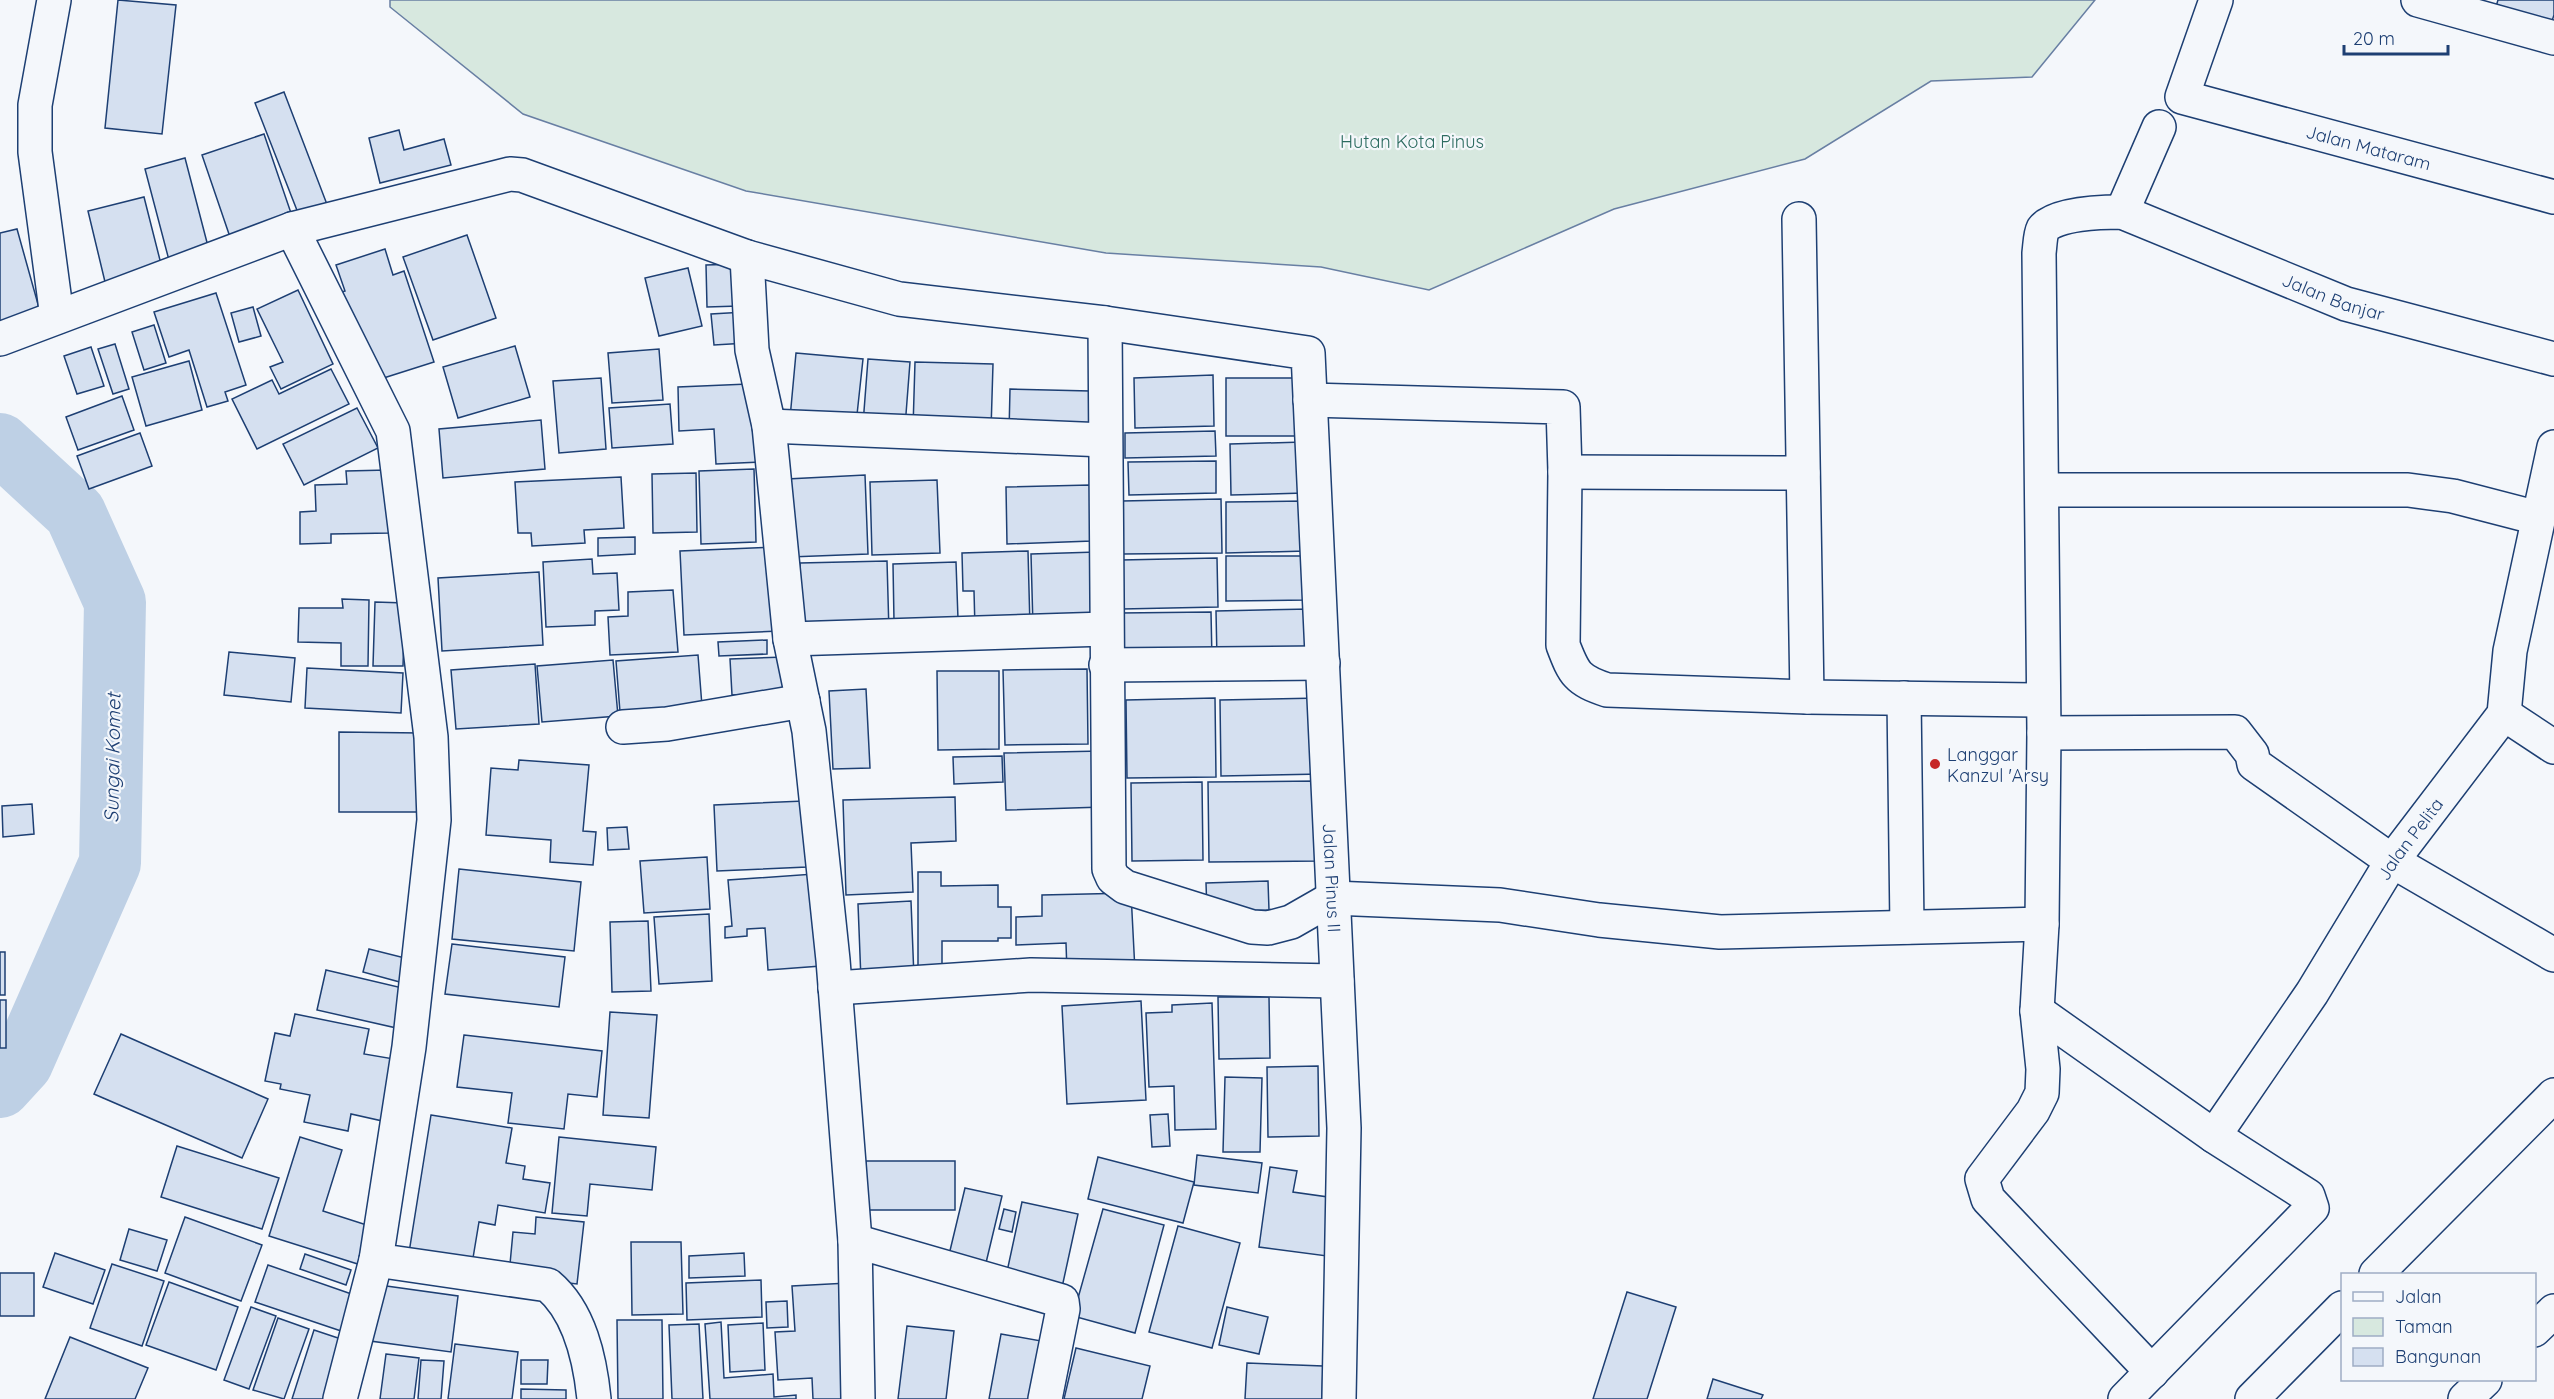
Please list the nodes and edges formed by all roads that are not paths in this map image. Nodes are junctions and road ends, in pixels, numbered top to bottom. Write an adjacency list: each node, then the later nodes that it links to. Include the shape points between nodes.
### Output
1 (54, 0): 11 (street, via 35,105 35,152)
2 (2216, 0): 6 (street, Jalan Mataram, via 2182,97)
3 (2418, 0): 4 (street)
4 (2554, 38)
5 (2159, 127): 7 (street)
6 (2554, 197)
7 (2122, 212): 14 (street, Jalan Banjar, via 2346,304); 21 (street, via 2092,212 2051,222 2042,231)
8 (1799, 219): 20 (street)
9 (292, 229): 10 (street, via 491,177 522,175); 11 (street); 46 (street, via 393,431 431,737 434,820 410,1047)
10 (747, 258): 12 (street, via 899,299); 16 (street, via 752,350)
11 (57, 317): 13 (street)
12 (1105, 323): 15 (street, Jalan Pinus II, via 1308,353); 17 (street)
13 (0, 339)
14 (2554, 359)
15 (1310, 400): 19 (street, via 1563,407); 25 (street, Jalan Pinus II)
16 (769, 426): 17 (street); 24 (street)
17 (1105, 440): 23 (street)
18 (2554, 447): 22 (street)
19 (1565, 472): 20 (street); 27 (street, via 1563,645 1572,669 1584,682 1607,690)
20 (1803, 473): 27 (street)
21 (2042, 490): 22 (street, via 2408,490 2452,496); 29 (street)
22 (2538, 518): 31 (street, via 2510,651)
23 (1106, 629): 24 (street); 26 (street)
24 (790, 639): 30 (street)
25 (1323, 663): 26 (street); 36 (street, Jalan Pinus II)
26 (1106, 664): 36 (street, via 1108,856 1113,878 1125,886 1252,927 1268,928 1291,922)
27 (1807, 697): 28 (street)
28 (1904, 698): 29 (street); 38 (street)
29 (2042, 700): 33 (street)
30 (803, 701): 32 (street, via 667,724); 41 (street)
31 (2504, 714): 34 (street); 35 (street, Jalan Pelita)
32 (623, 727)
33 (2044, 733): 35 (street, via 2235,732 2252,754 2254,764); 37 (street)
34 (2554, 747)
35 (2392, 861): 39 (street); 44 (street, Jalan Pelita, via 2312,993)
36 (1333, 897): 38 (street, via 1500,905 1720,932); 40 (street, Jalan Pinus II)
37 (2042, 924): 38 (street); 42 (street)
38 (1907, 927)
39 (2554, 955)
40 (1337, 981): 41 (street, via 1031,975); 57 (street, Jalan Pinus II, via 1344,1128)
41 (835, 988): 45 (street)
42 (2037, 1011): 44 (street); 51 (street, via 2042,1093 1982,1179 1988,1199)
43 (2554, 1095): 47 (street)
44 (2214, 1136): 51 (street, via 2308,1196 2312,1208)
45 (855, 1241): 55 (street); 56 (street, via 1062,1301)
46 (376, 1260): 53 (street); 54 (street, via 548,1285 570,1310 591,1368)
47 (2378, 1273)
48 (2341, 1310): 59 (street)
49 (2554, 1311): 50 (street)
50 (2536, 1329)
51 (2152, 1372): 58 (street)
52 (2484, 1381): 60 (street)
53 (340, 1399)
54 (594, 1399)
55 (858, 1399)
56 (1045, 1399)
57 (1340, 1399)
58 (2125, 1399)
59 (2252, 1399)
60 (2465, 1399)

